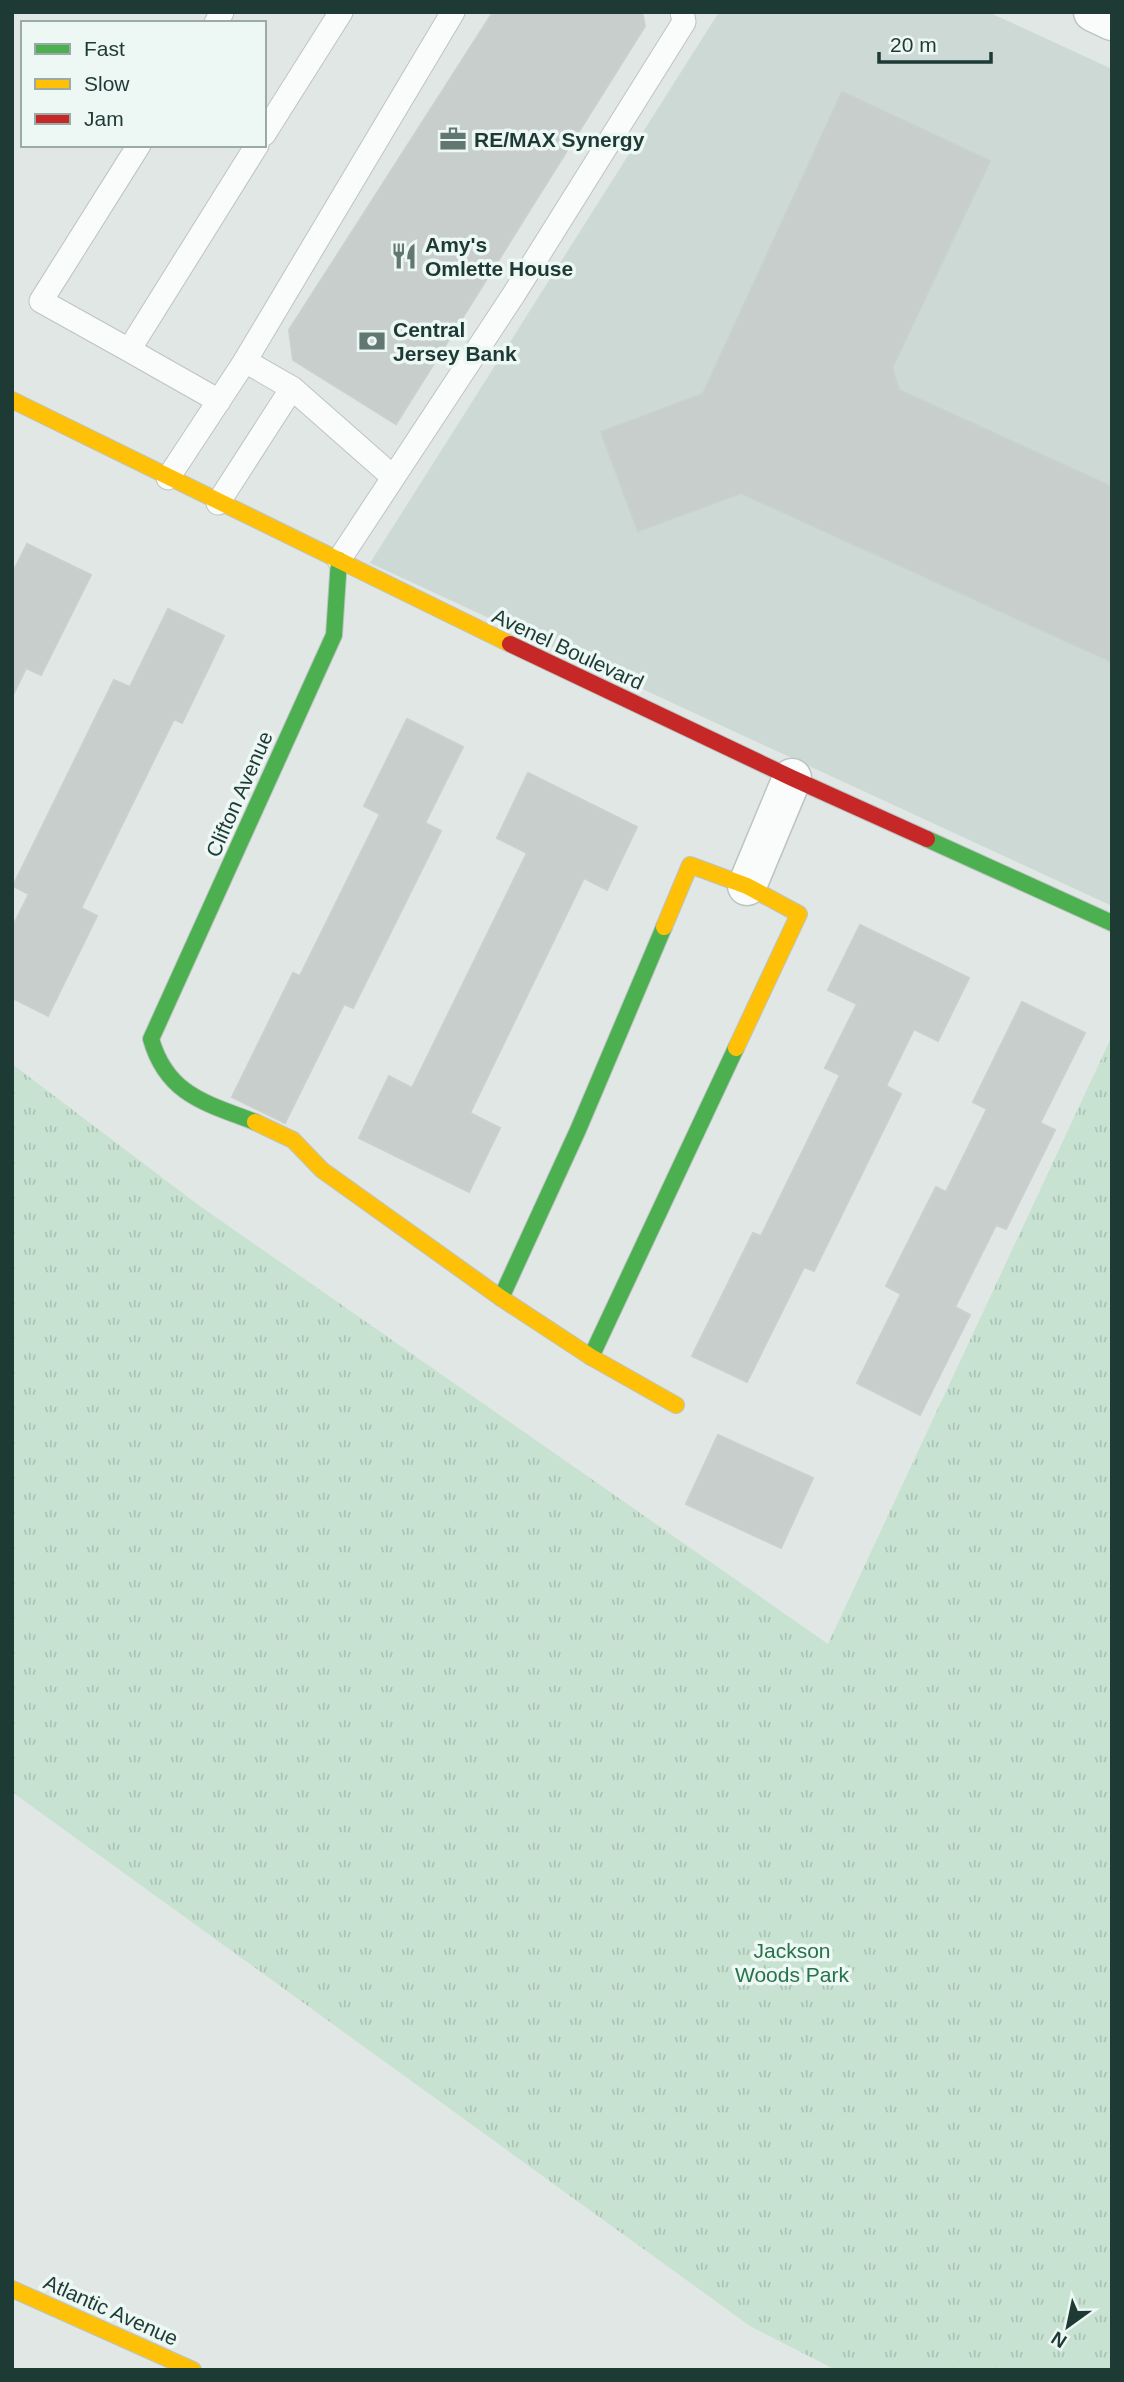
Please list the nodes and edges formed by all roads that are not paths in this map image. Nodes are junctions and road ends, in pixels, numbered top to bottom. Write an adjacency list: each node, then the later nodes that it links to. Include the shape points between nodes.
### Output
1 (341, 12): 6 (lane)
2 (453, 12): 10 (lane)
3 (682, 12): 14 (lane, via 684,22)
4 (1093, 12): 5 (street)
5 (1112, 21)
6 (266, 131)
7 (138, 147): 9 (lane, via 41,301)
8 (256, 147): 9 (lane)
9 (129, 351): 13 (lane)
10 (245, 361): 11 (lane); 13 (lane)
11 (292, 388): 14 (lane); 16 (lane)
12 (12, 400): 15 (street, Avenel Boulevard)
13 (219, 401): 15 (lane)
14 (393, 477): 17 (lane)
15 (168, 478): 16 (street, Avenel Boulevard)
16 (218, 503): 17 (street, Avenel Boulevard)
17 (339, 561): 18 (street, Avenel Boulevard); 21 (street, Clifton Avenue, via 334,635 151,1039 157,1062 172,1082 192,1096 286,1136 304,1148 322,1170)
18 (792, 778): 19 (street); 20 (street, Avenel Boulevard)
19 (747, 886): 21 (street, via 690,865); 22 (street, via 799,914)
20 (1112, 923)
21 (501, 1298): 22 (street)
22 (591, 1357): 23 (street)
23 (676, 1405)
24 (12, 2289): 25 (street, Atlantic Avenue)
25 (193, 2370)

